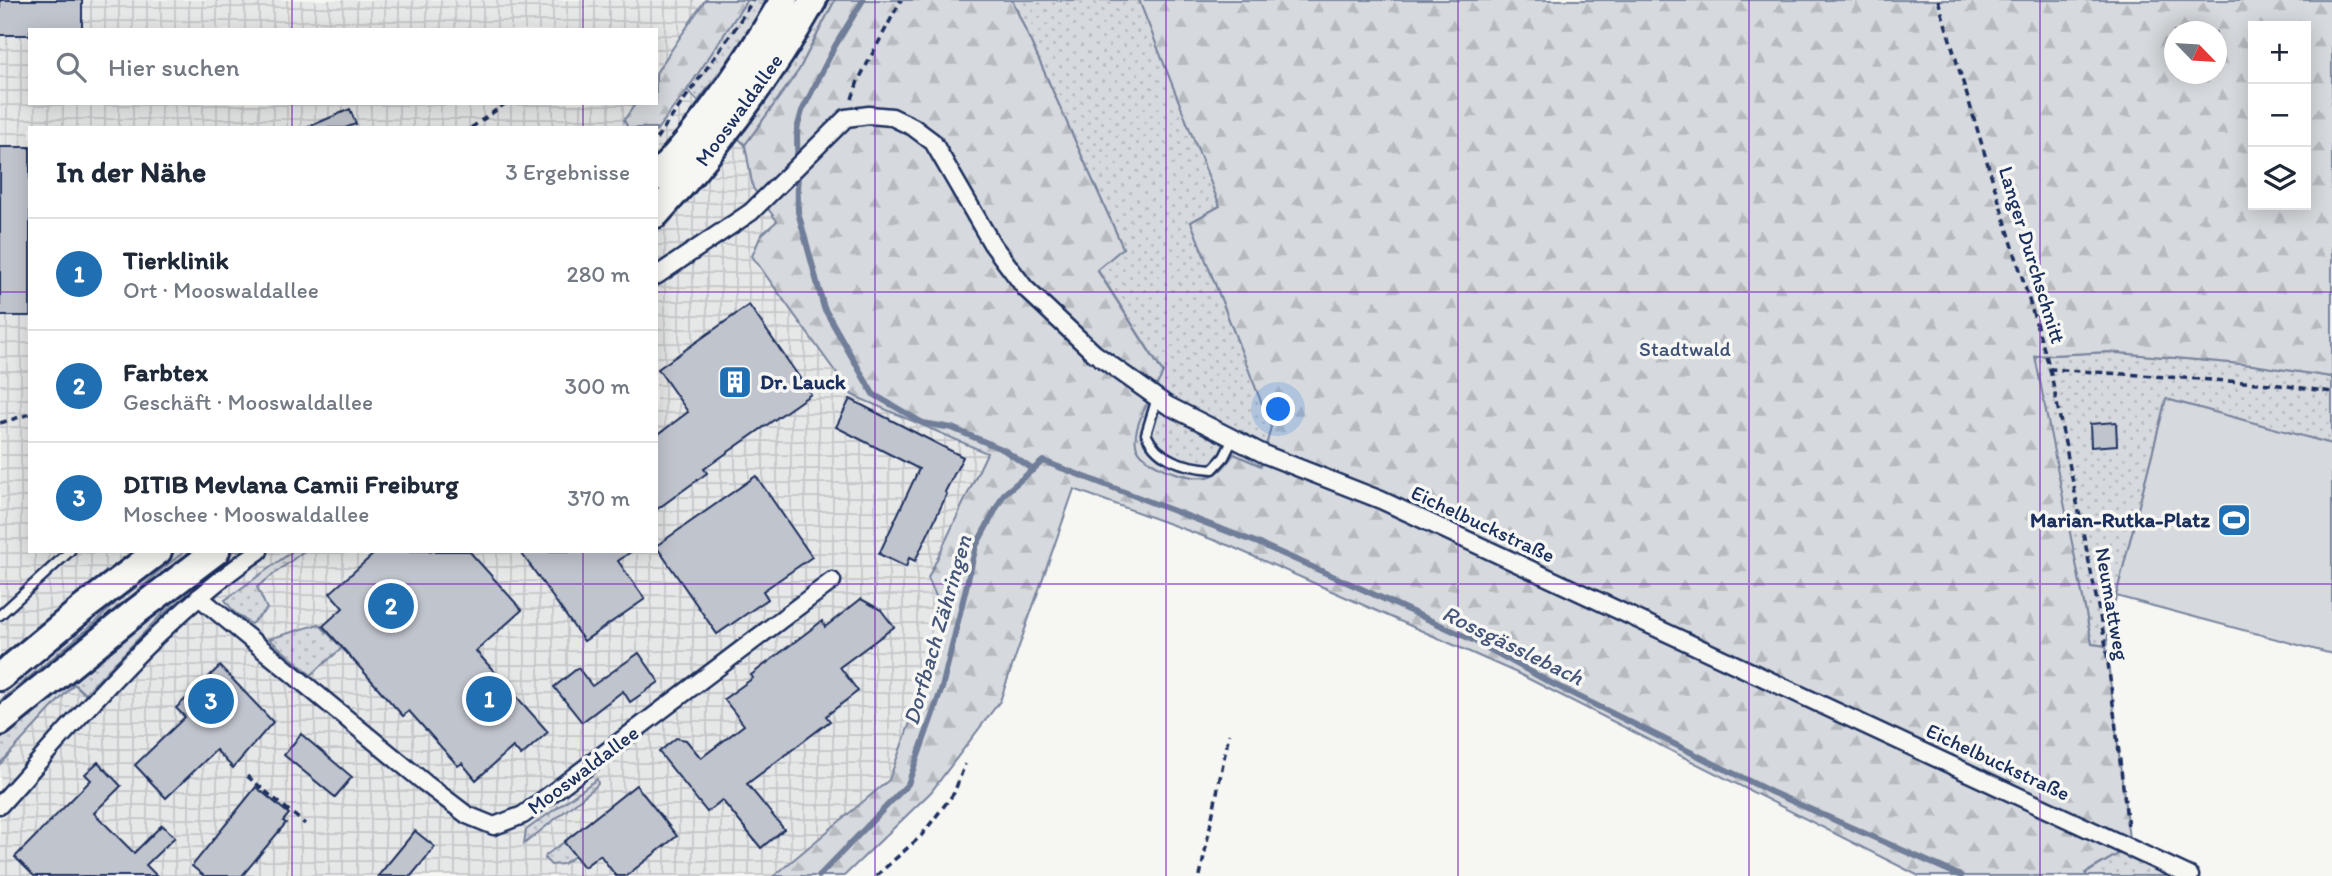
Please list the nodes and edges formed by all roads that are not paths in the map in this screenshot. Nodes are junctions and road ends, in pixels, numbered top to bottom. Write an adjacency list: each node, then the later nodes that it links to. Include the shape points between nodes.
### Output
1 (784, 0): 3 (main road, Mooswaldallee, via 729,86)
2 (813, 0): 4 (main road, Mooswaldallee, via 742,110)
3 (658, 175)
4 (658, 212)
5 (658, 275): 6 (street, Eichelbuckstraße, via 751,212 846,118 892,117 933,142 992,244 1025,288 1094,353)
6 (1157, 398): 7 (street, Eichelbuckstraße); 7 (lane, via 1146,434 1152,447 1167,458 1213,469)
7 (1233, 439): 18 (street, Eichelbuckstraße, via 1381,500)
8 (68, 553): 14 (lane)
9 (155, 553): 15 (main road)
10 (213, 553): 16 (main road)
11 (257, 553): 13 (street)
12 (832, 582): 13 (street, Mooswaldallee, via 523,815 494,826 467,815 425,783)
13 (199, 597): 17 (street, via 153,637)
14 (0, 615)
15 (0, 677)
16 (0, 722)
17 (0, 805)
18 (2190, 876)

